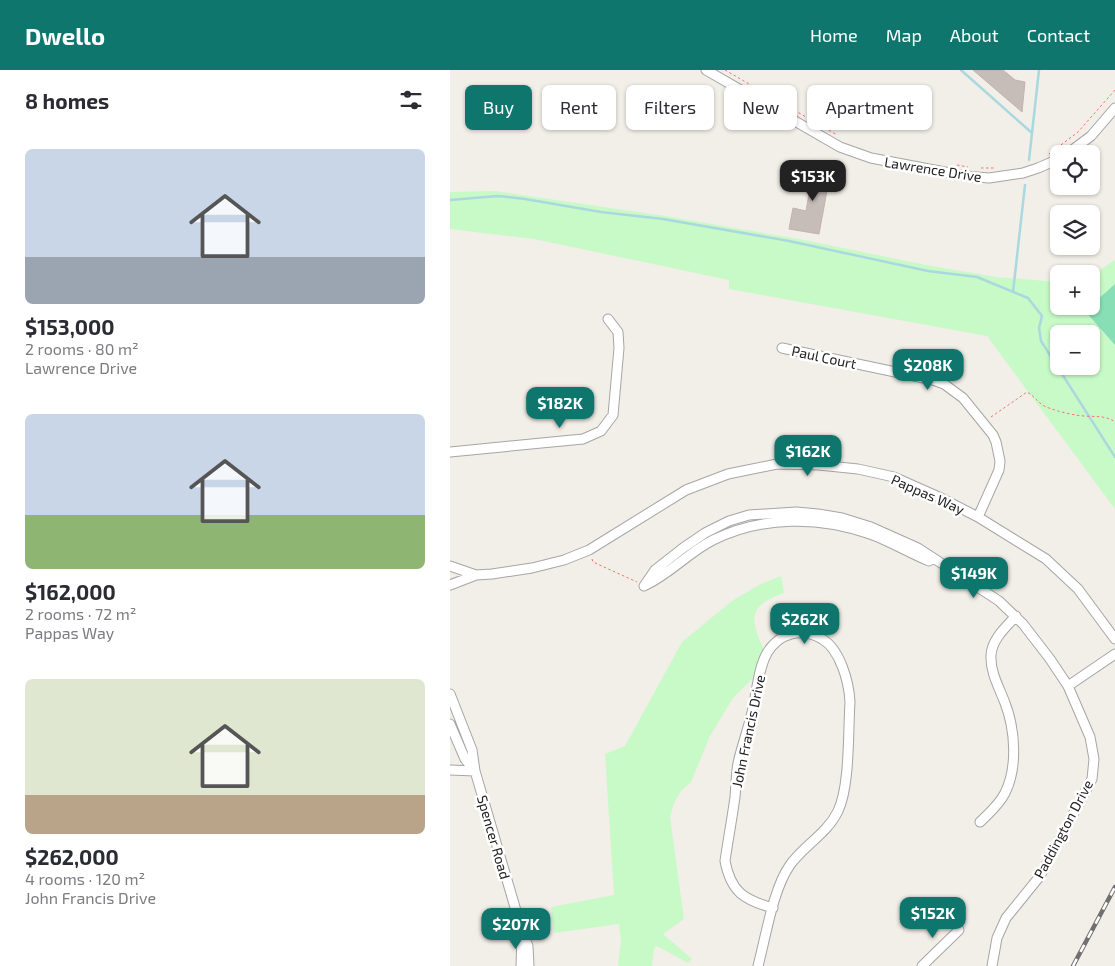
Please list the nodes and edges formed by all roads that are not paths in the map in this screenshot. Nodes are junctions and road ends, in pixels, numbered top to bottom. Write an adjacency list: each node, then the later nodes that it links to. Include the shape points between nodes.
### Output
1 (706, 70): 4 (street, Lawrence Drive, via 858,155 977,177 1015,175)
2 (1115, 108): 3 (street)
3 (1079, 145)
4 (1050, 162)
5 (608, 319): 7 (street, via 618,332 619,348 613,415 601,431 583,439)
6 (782, 348): 8 (street, Paul Court, via 933,380 963,398 993,434 999,449 999,470)
7 (450, 452)
8 (978, 517): 11 (street, Pappas Way, via 894,477 858,469 777,464 728,474 686,490 589,550 564,560 532,568); 14 (street, Pappas Way, via 1046,559 1078,589)
9 (450, 566): 11 (street, Pappas Way)
10 (945, 567): 10 (street, Paddington Drive, via 918,548 871,527 842,518 796,512 749,515 729,521 705,533 655,570 644,586 703,546 731,532 753,525 796,520 864,532); 13 (street, Paddington Drive, via 999,601)
11 (476, 574): 12 (street, Pappas Way)
12 (450, 585)
13 (1016, 616): 16 (street, Paddington Drive); 22 (street, via 993,645 991,654 994,677 1013,738 1011,778 997,805)
14 (1115, 639)
15 (1115, 654): 16 (street)
16 (1068, 686): 30 (street, Paddington Drive, via 1090,737 1094,759 1092,779 1040,876 1006,918 997,938)
17 (450, 694): 18 (street, Spencer Road)
18 (453, 708): 21 (street, Spencer Road, via 472,750)
19 (450, 724): 21 (street, Spencer Road)
20 (450, 770): 21 (street)
21 (475, 771): 25 (street, Spencer Road)
22 (980, 822)
23 (773, 908): 23 (street, John Francis Drive, via 752,902 741,894 730,880 725,861 738,764 762,665 775,642 785,635 799,632 815,635 836,652 849,689 845,790 830,826 791,863 780,881); 28 (street, John Francis Drive)
24 (959, 930): 29 (street)
25 (522, 932): 26 (street, Spencer Road); 27 (street, Spencer Road, via 528,946)
26 (521, 966)
27 (529, 966)
28 (758, 966)
29 (922, 966)
30 (992, 966)

